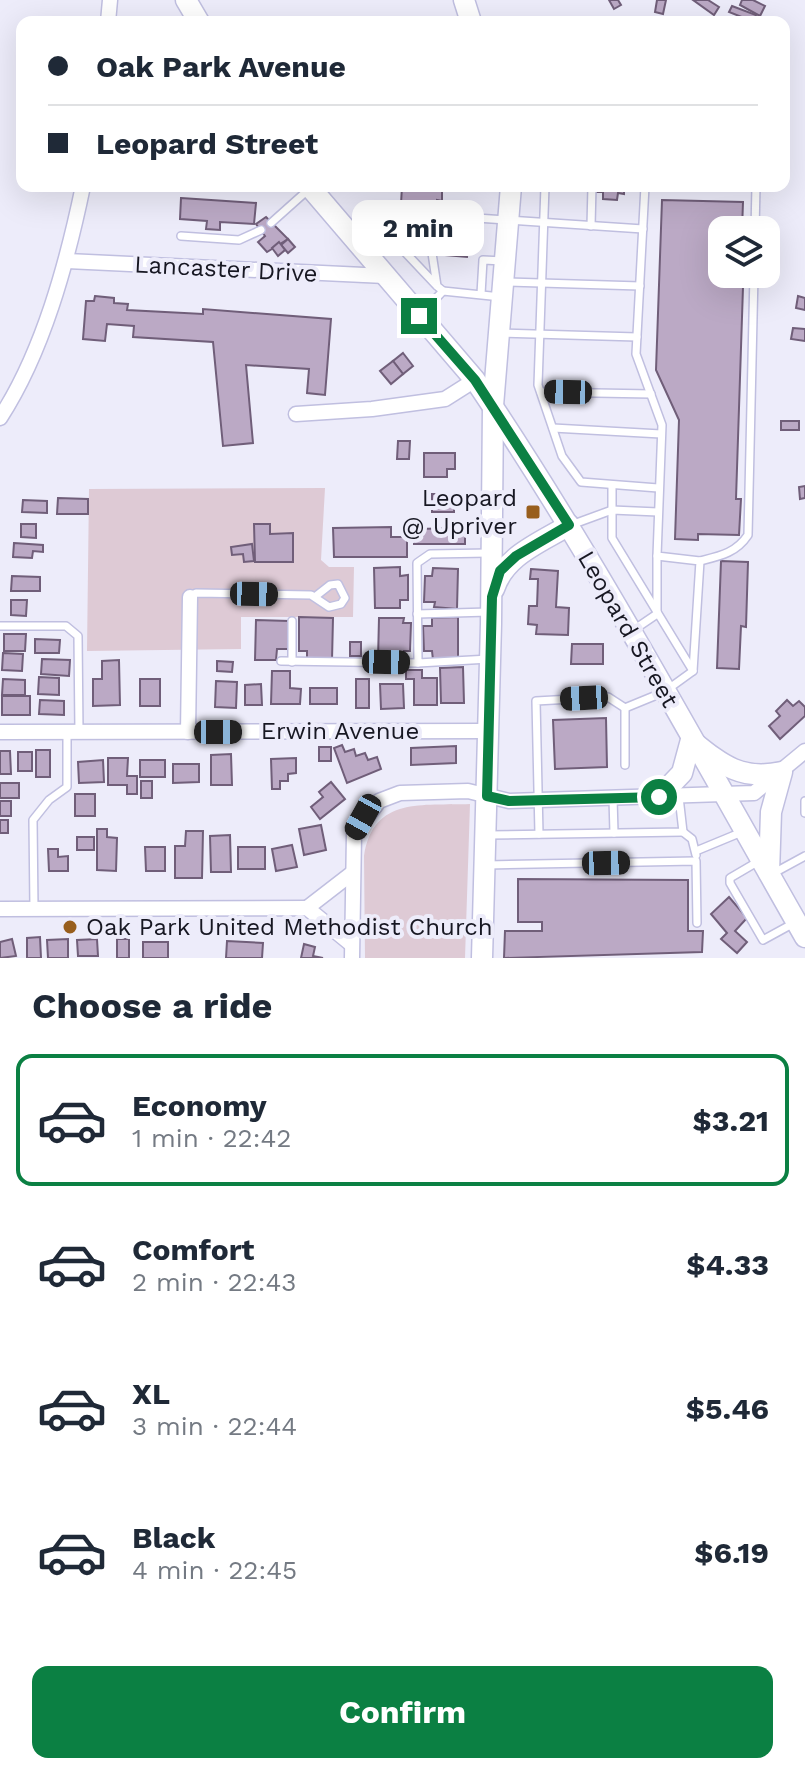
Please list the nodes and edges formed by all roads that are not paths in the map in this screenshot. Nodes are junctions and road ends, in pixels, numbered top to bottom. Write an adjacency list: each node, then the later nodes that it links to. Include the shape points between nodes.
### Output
1 (82, 192): 18 (street)
2 (308, 192): 11 (lane)
3 (316, 192): 16 (main road, Leopard Street)
4 (511, 192): 10 (main road)
5 (545, 192): 12 (lane)
6 (592, 192): 13 (lane)
7 (645, 192): 14 (lane)
8 (756, 192): 9 (lane)
9 (755, 216)
10 (510, 222): 12 (lane); 16 (lane, via 372,211); 19 (main road)
11 (271, 223)
12 (546, 223): 13 (lane); 21 (lane)
13 (591, 226): 14 (lane)
14 (643, 229): 22 (lane)
15 (261, 230): 17 (lane, via 239,240)
16 (346, 230): 20 (main road, Leopard Street)
17 (181, 236)
18 (67, 261): 20 (street, Lancaster Drive); 36 (street, via 16,395)
19 (506, 261): 25 (main road); 26 (lane, via 483,260)
20 (385, 276): 27 (main road, Leopard Street)
21 (542, 283): 22 (lane); 25 (lane); 29 (lane)
22 (640, 286): 30 (lane)
23 (754, 288): 46 (lane, via 748,535 728,554)
24 (440, 289): 24 (lane, via 402,249 412,237 430,240); 26 (lane); 27 (lane)
25 (504, 290): 26 (lane); 28 (main road)
26 (481, 294)
27 (419, 316): 31 (main road, Leopard Street)
28 (500, 333): 29 (lane); 34 (main road)
29 (538, 334): 30 (lane); 32 (lane)
30 (637, 337): 33 (lane, via 636,354)
31 (475, 380): 34 (main road, Leopard Street); 35 (street, via 445,399)
32 (541, 392): 33 (lane); 37 (lane)
33 (651, 394): 38 (lane)
34 (493, 406): 43 (main road, Leopard Street); 44 (main road)
35 (296, 414)
36 (0, 418)
37 (553, 428): 38 (lane); 39 (lane, via 562,456 581,482)
38 (661, 434): 40 (lane)
39 (612, 485): 40 (lane); 41 (lane)
40 (658, 488): 42 (lane)
41 (612, 510): 42 (lane); 43 (lane); 51 (lane, via 612,538)
42 (658, 512): 45 (lane)
43 (569, 525): 49 (main road, via 500,571); 54 (main road, Leopard Street)
44 (492, 553): 49 (main road); 50 (lane, via 423,558 417,563)
45 (657, 556): 46 (lane); 51 (lane)
46 (700, 561): 59 (lane)
47 (316, 596): 48 (lane)
48 (190, 597): 65 (street)
49 (492, 604): 50 (lane); 55 (main road)
50 (417, 614): 58 (lane)
51 (657, 614): 54 (lane); 59 (lane)
52 (292, 621): 57 (lane)
53 (0, 626): 64 (lane, via 66,626 78,636)
54 (630, 633): 60 (main road, Leopard Street)
55 (490, 659): 58 (lane); 62 (main road)
56 (281, 661): 57 (lane)
57 (292, 662): 58 (lane)
58 (418, 663)
59 (693, 671): 60 (lane)
60 (664, 692): 61 (lane); 66 (main road, Leopard Street)
61 (625, 708): 68 (lane); 74 (lane, via 608,697 536,701)
62 (488, 731): 65 (street, Erwin Avenue); 70 (main road)
63 (0, 732): 64 (street, Erwin Avenue)
64 (73, 732): 65 (street, Erwin Avenue); 90 (lane, via 67,787 33,820)
65 (188, 732)
66 (691, 740): 69 (main road, via 741,775); 71 (main road, Leopard Street); 72 (main road)
67 (805, 751): 69 (street)
68 (625, 765)
69 (782, 772): 71 (street, via 754,793); 86 (main road)
70 (487, 796): 74 (street); 81 (main road); 87 (street, via 468,791 400,793 379,801 354,834)
71 (723, 796): 72 (street); 77 (main road, Leopard Street)
72 (669, 797): 73 (street); 78 (lane)
73 (613, 798): 74 (street); 79 (lane)
74 (538, 800): 80 (lane)
75 (805, 801): 76 (lane)
76 (805, 813)
77 (743, 831): 82 (lane); 86 (main road, Leopard Street)
78 (683, 832): 79 (lane); 82 (lane)
79 (614, 833): 80 (lane)
80 (539, 834): 81 (lane)
81 (486, 835): 85 (main road)
82 (696, 851): 84 (lane)
83 (805, 856): 86 (lane)
84 (696, 861): 85 (lane); 91 (lane)
85 (484, 865): 94 (main road)
86 (765, 868): 92 (main road, Leopard Street); 92 (lane, via 729,880 746,911 763,940)
87 (351, 874): 88 (street); 93 (street)
88 (307, 908): 90 (street); 93 (street)
89 (0, 909): 90 (street)
90 (34, 909)
91 (697, 923)
92 (801, 930)
93 (351, 951)
94 (482, 958)

